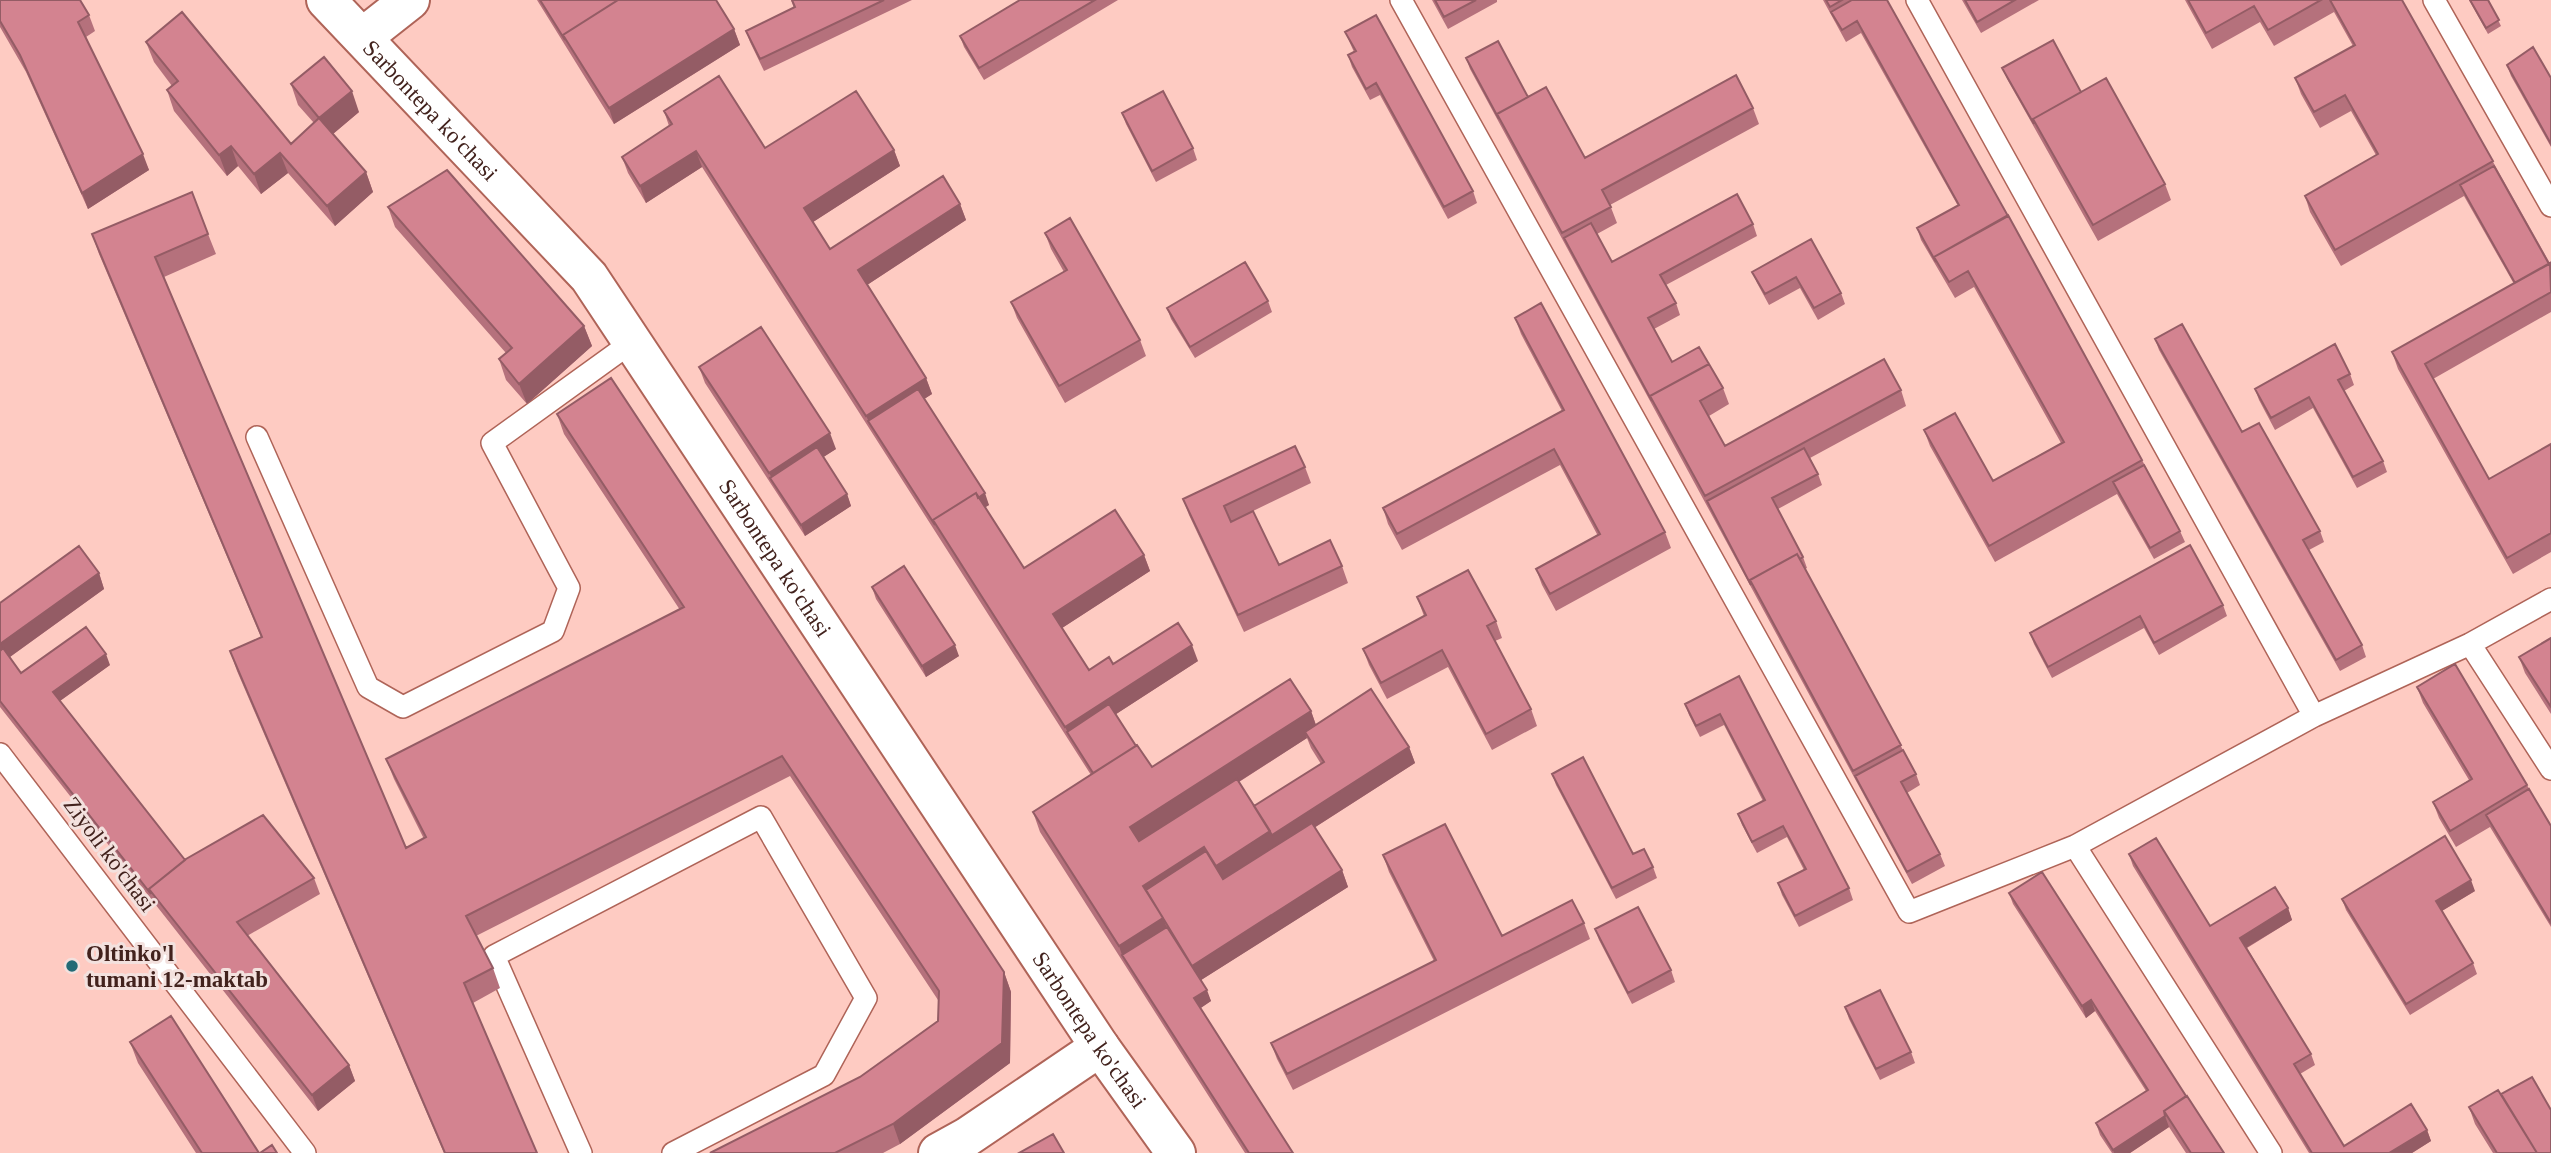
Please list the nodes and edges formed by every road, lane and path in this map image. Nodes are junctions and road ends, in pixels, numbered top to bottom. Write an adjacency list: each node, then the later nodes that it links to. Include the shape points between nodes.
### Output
1 (326, 0): 6 (street, Sarbontepa ko'chasi)
2 (410, 0): 6 (street)
3 (1401, 0): 15 (lane, via 1909,912)
4 (1917, 0): 12 (lane)
5 (2434, 0): 7 (lane)
6 (363, 37): 8 (street, Sarbontepa ko'chasi, via 589,277)
7 (2551, 206)
8 (632, 342): 9 (lane, via 492,443 569,588 553,631 403,707 368,687); 16 (street, Sarbontepa ko'chasi)
9 (257, 438)
10 (2551, 598): 11 (lane)
11 (2470, 644): 12 (lane); 14 (lane)
12 (2314, 716): 15 (lane)
13 (0, 754): 17 (lane, Ziyoli ko'chasi)
14 (2551, 769)
15 (2075, 846): 22 (lane)
16 (1100, 1047): 20 (street); 21 (street, Sarbontepa ko'chasi)
17 (305, 1153)
18 (581, 1153): 19 (lane, via 494,956 761,817 866,998 824,1075)
19 (673, 1153)
20 (938, 1153)
21 (1176, 1153)
22 (2271, 1153)

